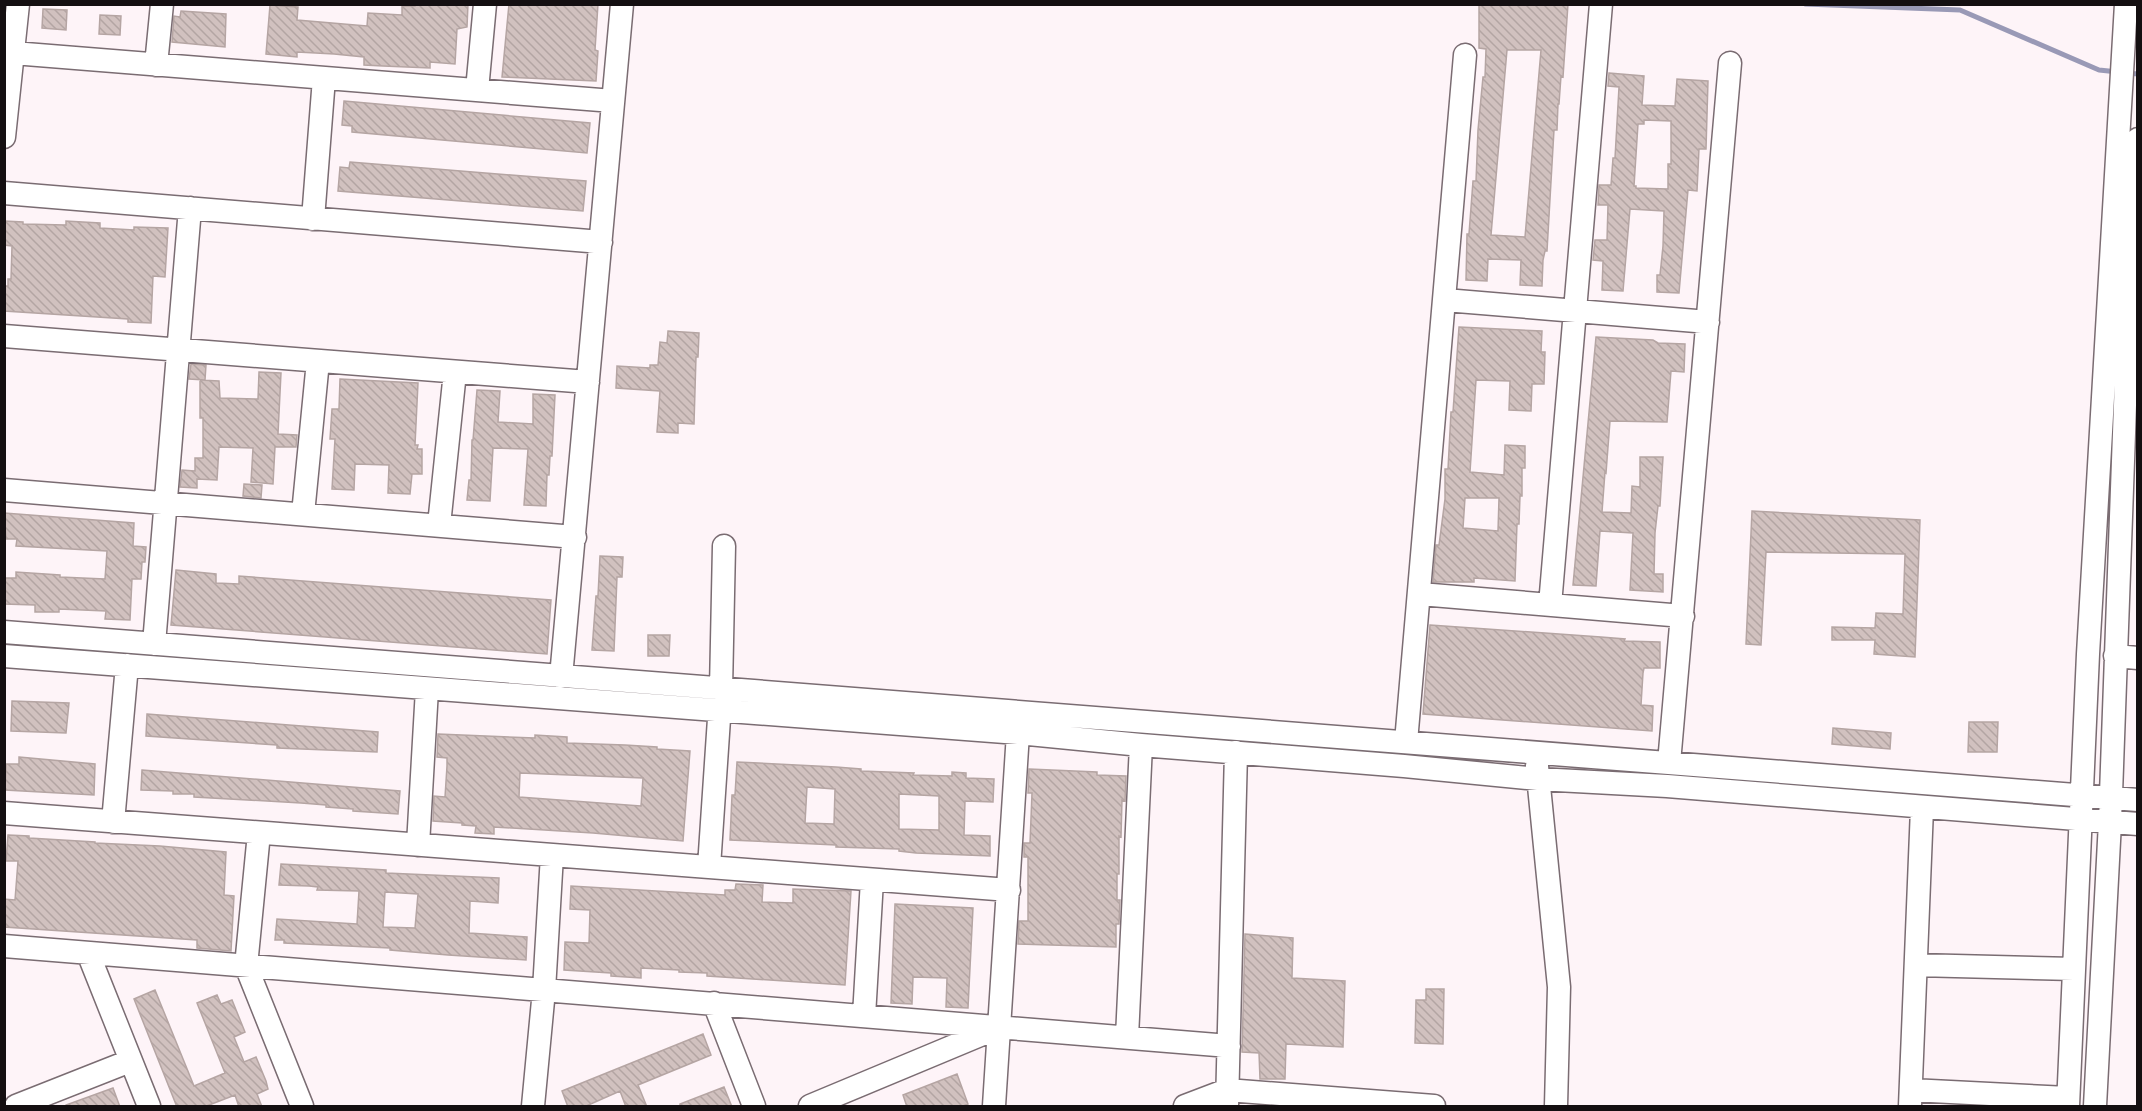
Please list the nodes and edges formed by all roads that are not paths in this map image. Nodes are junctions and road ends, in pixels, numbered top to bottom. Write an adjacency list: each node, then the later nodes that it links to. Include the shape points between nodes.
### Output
1 (18, 4): 7 (street)
2 (162, 4): 10 (street)
3 (485, 4): 12 (street)
4 (622, 4): 13 (street)
5 (1601, 4): 22 (street)
6 (2126, 4): 19 (street, via 2121,93)
7 (13, 53): 10 (street); 14 (street)
8 (1465, 55): 21 (street)
9 (1730, 63): 23 (street)
10 (156, 65): 11 (street)
11 (324, 78): 12 (street); 18 (street)
12 (477, 90): 13 (street)
13 (613, 101): 20 (street)
14 (4, 136)
15 (2138, 140): 19 (street)
16 (4, 193): 17 (street)
17 (190, 208): 18 (street); 25 (street)
18 (313, 219): 20 (street)
19 (2127, 238): 41 (street); 54 (street)
20 (601, 242): 28 (street)
21 (1444, 300): 22 (street); 35 (street)
22 (1575, 312): 23 (street); 36 (street)
23 (1708, 322): 37 (street)
24 (4, 336): 25 (street)
25 (178, 350): 26 (street); 30 (street)
26 (318, 361): 27 (street); 31 (street)
27 (454, 372): 28 (street); 32 (street)
28 (588, 382): 33 (street)
29 (4, 490): 30 (street)
30 (166, 504): 31 (street); 39 (street)
31 (303, 514): 32 (street)
32 (438, 525): 33 (street)
33 (575, 537): 43 (street)
34 (724, 546): 45 (street)
35 (1420, 594): 36 (street); 48 (street)
36 (1550, 604): 37 (street)
37 (1683, 616): 52 (street)
38 (4, 632): 39 (street)
39 (154, 644): 43 (street)
40 (4, 656): 42 (street)
41 (2126, 657): 55 (street)
42 (128, 665): 44 (street); 60 (street)
43 (561, 677): 45 (street)
44 (427, 688): 46 (street); 64 (street)
45 (722, 688): 46 (street); 48 (street)
46 (720, 712): 47 (street); 66 (street)
47 (1018, 733): 49 (street); 68 (street)
48 (1406, 742): 51 (street)
49 (1142, 745): 50 (street); 78 (street)
50 (1236, 753): 53 (street); 79 (street)
51 (1536, 753): 52 (street); 53 (street)
52 (1669, 763): 54 (street)
53 (1538, 779): 57 (street); 94 (street, via 1559,987)
54 (2082, 796): 55 (street); 59 (street)
55 (2111, 798): 56 (street); 61 (street)
56 (2138, 800)
57 (1922, 808): 59 (street); 71 (street)
58 (4, 813): 60 (street)
59 (2080, 819): 61 (street); 73 (street)
60 (113, 822): 63 (street)
61 (2110, 822): 62 (street); 95 (street)
62 (2138, 824)
63 (259, 833): 64 (street); 72 (street)
64 (418, 845): 65 (street)
65 (552, 855): 66 (street); 74 (street)
66 (709, 867): 67 (street)
67 (872, 880): 68 (street); 76 (street)
68 (1009, 890): 77 (street)
69 (4, 946): 70 (street)
70 (88, 953): 72 (street); 80 (street)
71 (1916, 965): 73 (street); 82 (street)
72 (246, 966): 74 (street); 87 (street)
73 (2074, 969): 83 (street)
74 (544, 990): 75 (street); 88 (street)
75 (714, 1004): 76 (street); 89 (street)
76 (864, 1016): 77 (street)
77 (1000, 1027): 78 (street); 90 (street); 91 (street)
78 (1127, 1037): 79 (street)
79 (1229, 1046): 81 (street)
80 (130, 1061): 85 (street); 86 (street)
81 (1227, 1098): 84 (street); 92 (street)
82 (1910, 1099): 83 (street)
83 (2068, 1102)
84 (1358, 1103): 93 (street)
85 (16, 1107)
86 (149, 1107)
87 (302, 1107)
88 (533, 1107)
89 (754, 1107)
90 (810, 1107)
91 (994, 1107)
92 (1185, 1107)
93 (1434, 1107)
94 (1556, 1107)
95 (2095, 1107)

